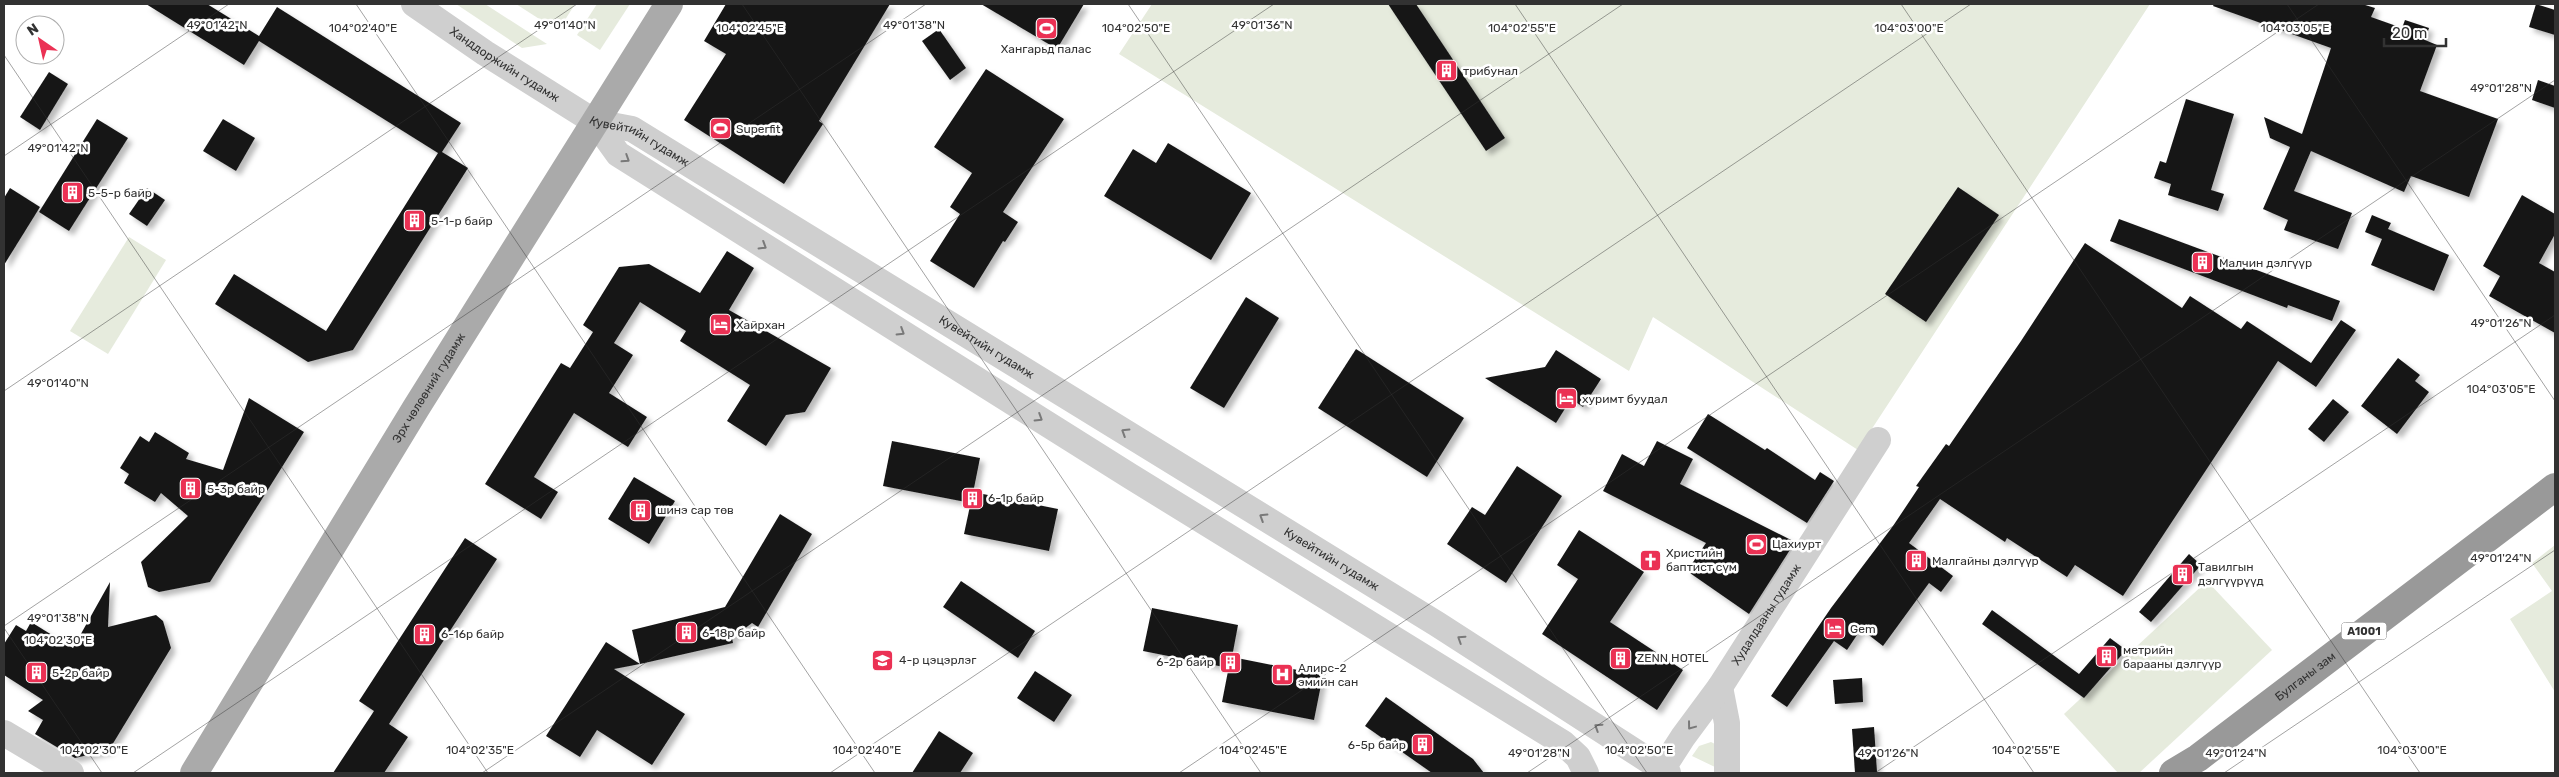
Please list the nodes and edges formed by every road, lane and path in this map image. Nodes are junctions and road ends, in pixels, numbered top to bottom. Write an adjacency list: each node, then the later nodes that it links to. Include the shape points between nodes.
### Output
1 (414, 4): 3 (street, Ханддоржийн гудамж)
2 (669, 4): 3 (main road, Эрх чөлөөний гудамж)
3 (595, 122): 8 (street, Кувейтийн гудамж, one-way to 3, via 1437,624 632,129); 10 (main road, Эрх чөлөөний гудамж); 11 (street, Кувейтийн гудамж, one-way to 11, via 618,154 1563,743 1578,757)
4 (1878, 440): 6 (street, Худалдааны гудамж)
5 (2555, 487): 13 (highway, Булганы зам / A1001, via 2198,758)
6 (1720, 687): 8 (street, Худалдааны гудамж, one-way to 8, via 1683,737); 12 (street, via 1727,723)
7 (4, 734): 9 (street)
8 (1665, 771)
9 (71, 773)
10 (194, 773)
11 (1586, 773)
12 (1727, 773)
13 (2172, 773)

